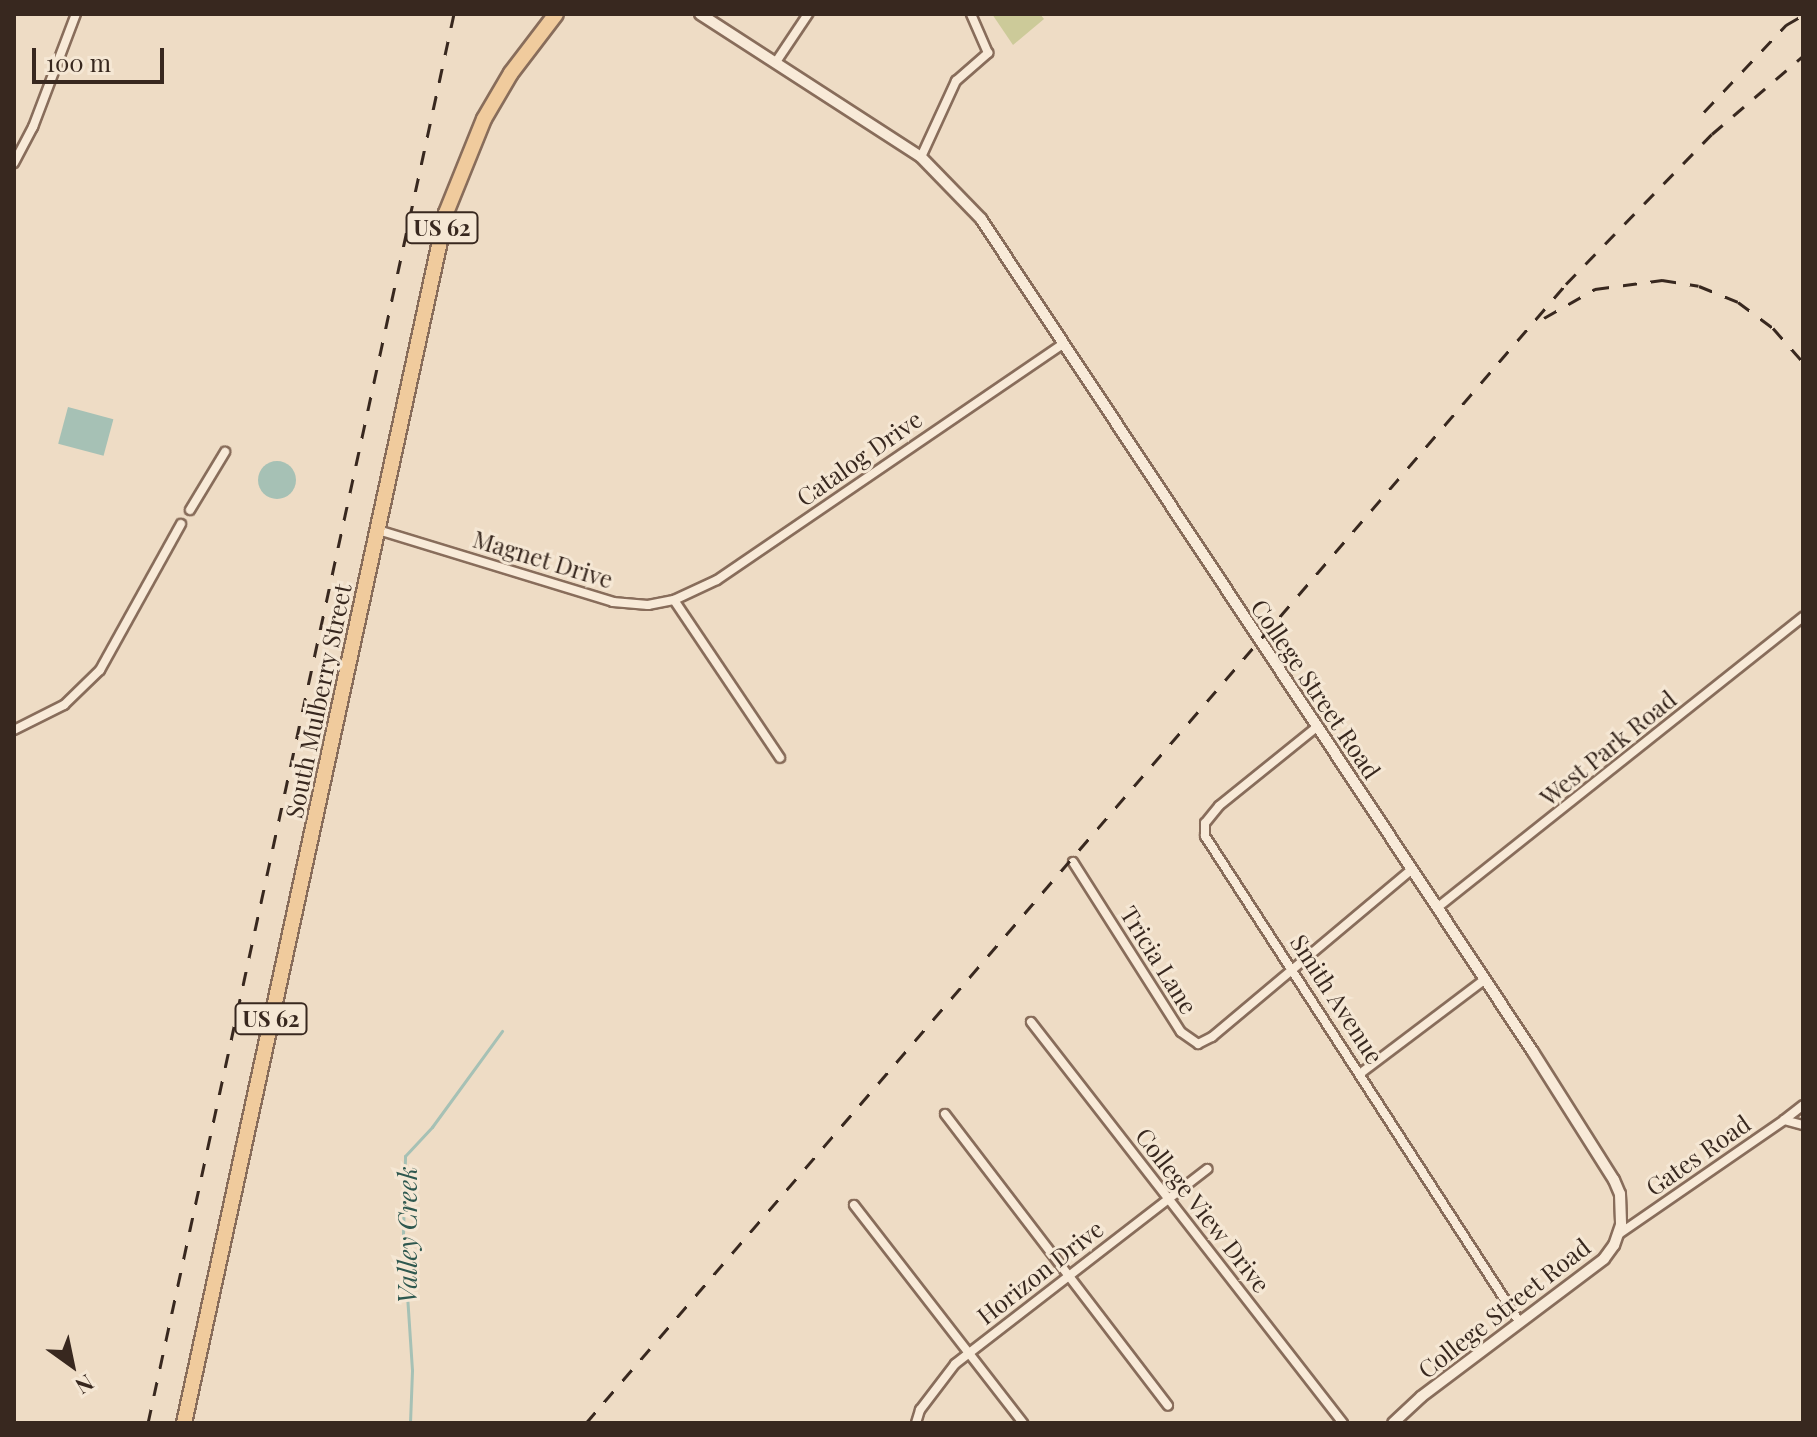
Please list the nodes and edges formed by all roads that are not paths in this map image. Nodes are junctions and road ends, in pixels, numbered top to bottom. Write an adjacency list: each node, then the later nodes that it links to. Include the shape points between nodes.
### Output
1 (76, 14): 8 (street)
2 (556, 14): 13 (main road, South Mulberry Street / US 62, via 484,119 446,213)
3 (700, 14): 6 (street, College Street Road)
4 (808, 14): 6 (street)
5 (971, 14): 7 (street, via 988,53 956,81)
6 (776, 62): 7 (street, College Street Road)
7 (921, 157): 9 (street, College Street Road, via 981,219)
8 (14, 163)
9 (1064, 343): 14 (street, Catalog Drive, via 717,580); 16 (street, College Street Road)
10 (225, 452): 11 (street)
11 (190, 510)
12 (181, 524): 17 (street, via 100,670 64,705)
13 (378, 530): 14 (street, Magnet Drive, via 613,602 648,605); 38 (main road, South Mulberry Street / US 62)
14 (674, 600): 18 (street)
15 (1803, 617): 21 (street, West Park Road)
16 (1318, 726): 20 (street, College Street Road); 22 (street, Smith Avenue, via 1219,806 1203,828)
17 (14, 730)
18 (780, 758)
19 (1073, 862): 22 (street, Tricia Lane, via 1192,1042 1212,1037)
20 (1411, 870): 21 (street, College Street Road); 22 (street, Tricia Lane)
21 (1437, 908): 23 (street, College Street Road)
22 (1293, 970): 25 (street, Smith Avenue)
23 (1484, 980): 25 (street); 33 (street, College Street Road, via 1614,1180 1622,1210)
24 (1031, 1022): 31 (street, College View Drive)
25 (1361, 1073): 35 (street, Smith Avenue)
26 (1803, 1105): 28 (street)
27 (945, 1114): 34 (street)
28 (1784, 1120): 29 (street, Gates Road); 33 (street, Gates Road)
29 (1803, 1125)
30 (1207, 1169): 31 (street, Horizon Drive)
31 (1169, 1199): 34 (street, Horizon Drive); 41 (street, College View Drive)
32 (854, 1205): 36 (street)
33 (1619, 1234): 35 (street, College Street Road, via 1590,1272)
34 (1069, 1275): 36 (street, Horizon Drive); 37 (street)
35 (1520, 1323): 42 (street, College Street Road)
36 (968, 1353): 39 (street, Horizon Drive, via 940,1380); 40 (street)
37 (1168, 1406)
38 (184, 1423)
39 (916, 1423)
40 (1023, 1423)
41 (1343, 1423)
42 (1393, 1423)

